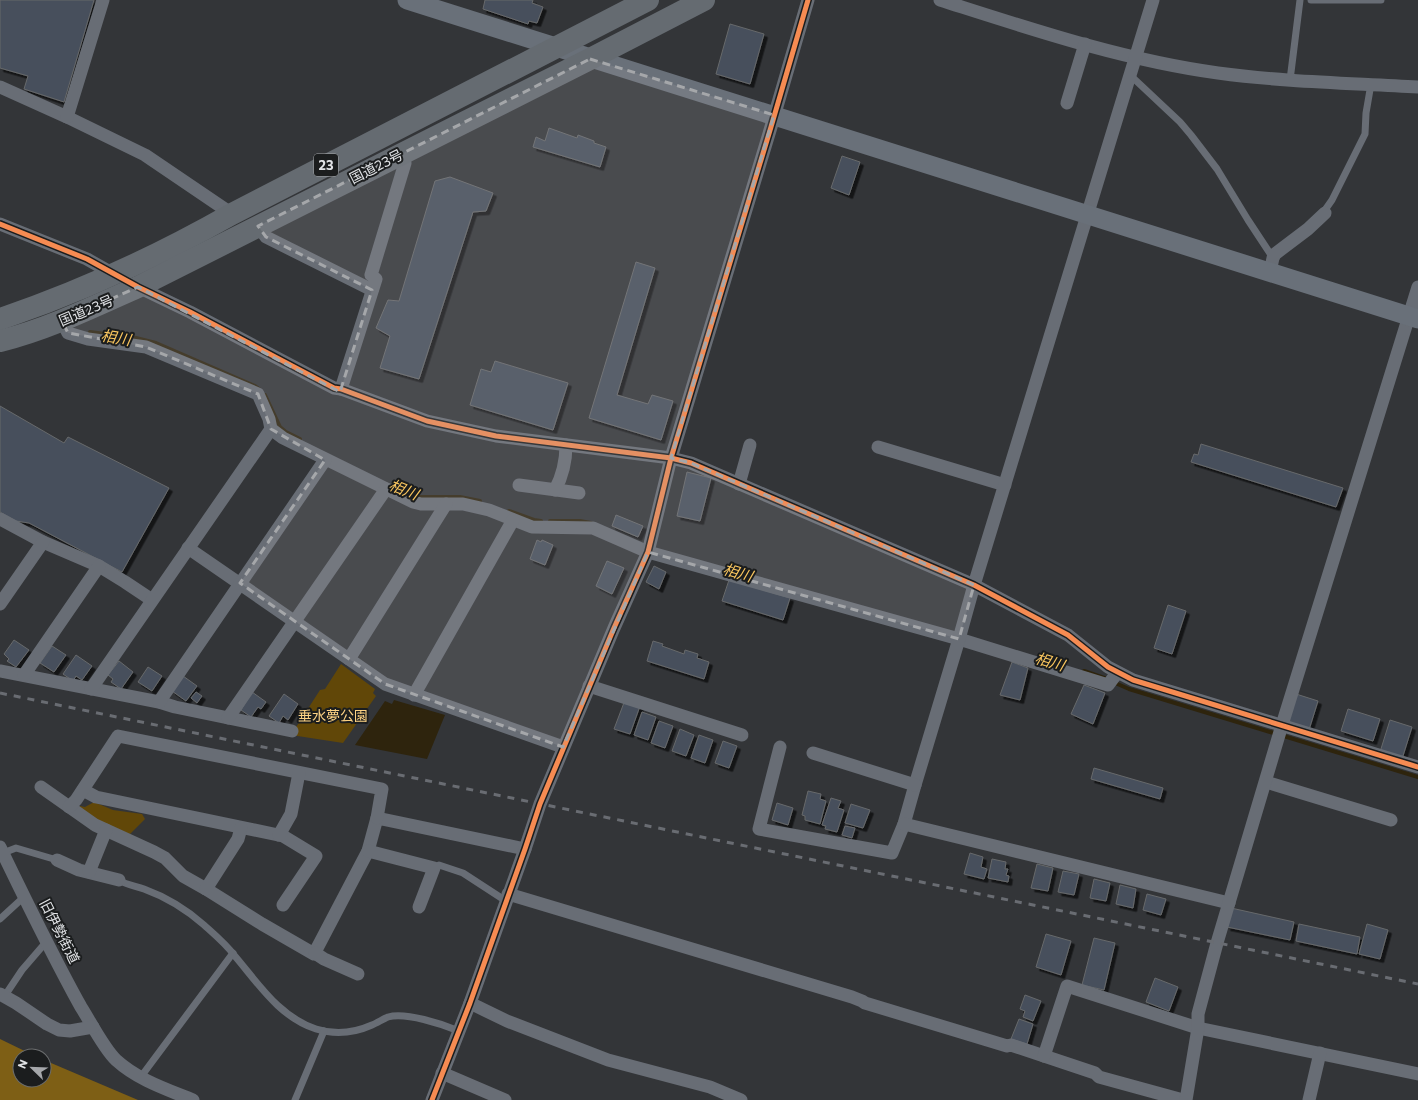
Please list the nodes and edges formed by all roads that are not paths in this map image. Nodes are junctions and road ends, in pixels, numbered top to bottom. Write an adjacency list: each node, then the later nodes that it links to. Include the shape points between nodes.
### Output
1 (102, 0): 23 (street)
2 (407, 0): 13 (street)
3 (648, 0): 13 (highway, 国道23号 / 23)
4 (704, 0): 15 (highway, 国道23号 / 23)
5 (808, 0): 22 (street)
6 (940, 0): 12 (street)
7 (1153, 0): 14 (street)
8 (1300, 0): 17 (lane)
9 (1311, 0): 10 (lane)
10 (1327, 0): 11 (lane)
11 (1381, 0)
12 (1084, 44): 14 (street); 21 (street)
13 (556, 46): 15 (street); 26 (highway, 国道23号 / 23)
14 (1135, 58): 16 (street); 17 (street, via 1217,72)
15 (590, 59): 22 (street); 29 (highway, 国道23号 / 23)
16 (1130, 75): 27 (street); 30 (lane, via 1180,122 1217,169 1248,220)
17 (1290, 80): 18 (street)
18 (1371, 84): 20 (street); 25 (lane, via 1364,134)
19 (0, 87): 23 (street)
20 (1418, 87)
21 (1067, 103)
22 (774, 115): 27 (street); 44 (street)
23 (67, 116): 26 (street, via 145,155)
24 (405, 164): 34 (street, via 371,275 376,279)
25 (1325, 213): 30 (street, via 1275,254)
26 (232, 214): 31 (highway, 国道23号 / 23)
27 (1087, 214): 30 (street); 48 (street)
28 (0, 224): 31 (street, via 87,259)
29 (258, 226): 32 (highway, 国道23号 / 23); 34 (street, via 266,236)
30 (1271, 265): 35 (street)
31 (114, 274): 32 (street); 36 (highway, 国道23号 / 23, via 39,306)
32 (138, 287): 37 (highway, 国道23号 / 23); 39 (street, via 197,315 334,388)
33 (1418, 287): 35 (street)
34 (372, 290): 39 (street)
35 (1414, 318): 75 (street)
36 (0, 319)
37 (68, 333): 38 (highway, 国道23号 / 23, via 21,336); 40 (street, via 88,339 146,347 258,394)
38 (0, 341)
39 (341, 389): 41 (street, via 427,421 496,436)
40 (271, 429): 45 (street); 57 (street)
41 (566, 444): 44 (street); 50 (street, via 566,461)
42 (750, 445): 46 (street)
43 (878, 447): 48 (street)
44 (671, 458): 46 (street, via 692,463); 56 (street)
45 (326, 460): 49 (street); 59 (street)
46 (739, 484): 60 (street)
47 (519, 485): 50 (street)
48 (1005, 485): 60 (street)
49 (386, 489): 52 (street, via 413,502); 63 (street)
50 (555, 490): 51 (street)
51 (579, 493)
52 (446, 504): 54 (street, via 463,504 489,510); 65 (street)
53 (0, 519): 55 (street)
54 (513, 520): 56 (street, via 532,527 594,528); 71 (street)
55 (43, 542): 58 (street); 62 (street)
56 (650, 547): 64 (street); 69 (street, via 619,630)
57 (188, 548): 59 (street); 61 (street)
58 (99, 566): 61 (street); 67 (street)
59 (240, 583): 63 (street); 72 (street)
60 (974, 585): 64 (street); 68 (street, via 1068,635 1108,667)
61 (152, 600): 70 (street)
62 (0, 604)
63 (294, 622): 65 (street); 73 (street)
64 (960, 635): 68 (street); 83 (street)
65 (349, 659): 71 (street, via 385,684)
66 (0, 671): 67 (street)
67 (24, 675): 70 (street)
68 (1113, 678): 75 (street, via 1133,680)
69 (589, 686): 76 (street); 77 (street)
70 (91, 689): 72 (street)
71 (414, 695): 77 (street)
72 (159, 702): 73 (street)
73 (228, 718): 74 (street)
74 (292, 731)
75 (1281, 732): 80 (street); 82 (street)
76 (742, 735)
77 (563, 747): 93 (street)
78 (780, 747): 89 (street, via 759,829 892,853)
79 (813, 753): 83 (street)
80 (1418, 767)
81 (299, 773): 85 (street, via 118,736); 87 (street, via 382,790); 92 (street, via 291,814)
82 (1266, 782): 88 (street); 103 (street)
83 (915, 784): 89 (street)
84 (41, 787): 86 (street)
85 (82, 790): 86 (street); 90 (street, via 96,798)
86 (69, 807): 91 (street)
87 (377, 818): 93 (street); 95 (street)
88 (1391, 820)
89 (904, 824): 103 (street)
90 (241, 828): 92 (street); 100 (street, via 238,839)
91 (106, 830): 98 (street); 100 (street, via 165,858 183,876)
92 (278, 836): 104 (street, via 283,836 316,856)
93 (525, 849): 102 (street)
94 (1, 850): 96 (lane, via 16,848); 101 (street, 旧伊勢街道)
95 (368, 851): 97 (street); 109 (street)
96 (57, 860): 98 (street)
97 (434, 868): 102 (lane, via 439,865 463,873); 105 (street)
98 (89, 872): 99 (street)
99 (119, 880): 108 (lane, via 179,907 204,925)
100 (206, 889): 109 (street)
101 (24, 896): 106 (lane); 107 (street, 旧伊勢街道)
102 (507, 897): 112 (street); 118 (street, via 852,997)
103 (1229, 903): 114 (street, via 1198,1014)
104 (283, 905)
105 (419, 907)
106 (0, 919)
107 (47, 941): 111 (lane); 113 (street, 旧伊勢街道)
108 (233, 953): 115 (lane, via 272,1000 299,1021); 121 (lane)
109 (315, 953): 110 (street)
110 (358, 974)
111 (2, 996): 113 (street, via 59,1030)
112 (470, 1003): 116 (street); 126 (street, via 507,1021 608,1060 710,1087)
113 (93, 1027): 121 (street, 旧伊勢街道, via 114,1058)
114 (1198, 1028): 117 (street); 118 (street, via 1067,986); 128 (street)
115 (324, 1031): 116 (lane, via 342,1033 360,1030 389,1017 433,1022); 123 (lane)
116 (459, 1031): 119 (street)
117 (1320, 1053): 120 (street); 129 (street)
118 (1044, 1056): 127 (street, via 1095,1073 1099,1077)
119 (442, 1073): 124 (street); 125 (street)
120 (1418, 1074)
121 (140, 1078): 122 (street, 旧伊勢街道)
122 (193, 1100)
123 (295, 1100)
124 (432, 1100)
125 (505, 1100)
126 (741, 1100)
127 (1183, 1100)
128 (1186, 1100)
129 (1309, 1100)

